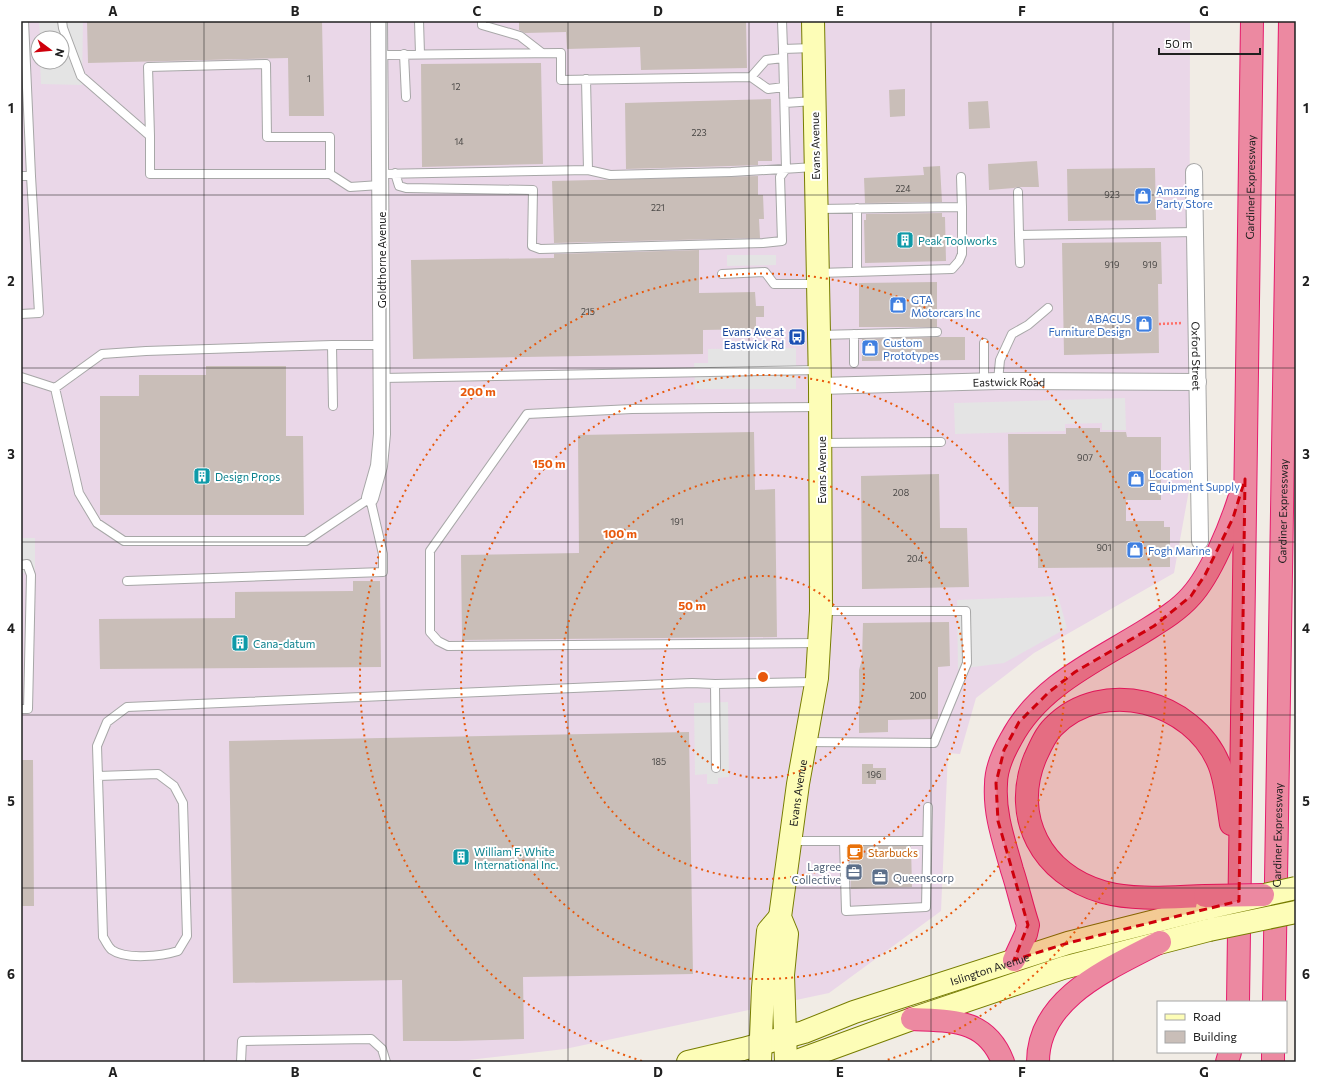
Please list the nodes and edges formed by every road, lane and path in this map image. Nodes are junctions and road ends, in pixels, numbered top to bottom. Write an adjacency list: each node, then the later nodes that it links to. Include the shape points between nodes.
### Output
1 (24, 21): 30 (lane)
2 (62, 21): 23 (lane, via 81,76)
3 (379, 21): 15 (street, Goldthorne Avenue)
4 (419, 21): 14 (lane)
5 (482, 21): 12 (lane, via 482,25 520,36)
6 (782, 21): 11 (lane)
7 (813, 21): 10 (main road, Evans Avenue)
8 (1290, 21): 91 (highway, Gardiner Expressway)
9 (1251, 25): 65 (highway, Gardiner Expressway)
10 (813, 48): 11 (lane); 21 (main road, Evans Avenue)
11 (783, 49): 16 (lane)
12 (542, 53): 14 (lane); 18 (lane, via 561,52 561,80)
13 (404, 54): 14 (lane); 15 (lane); 20 (lane)
14 (420, 54)
15 (380, 55): 31 (street, Goldthorne Avenue)
16 (783, 58): 17 (lane, via 766,60); 19 (lane)
17 (751, 76): 18 (lane); 19 (lane, via 768,89)
18 (586, 79): 26 (lane)
19 (784, 87): 22 (lane)
20 (406, 97)
21 (814, 101): 22 (lane); 24 (main road, Evans Avenue)
22 (785, 103): 25 (lane)
23 (150, 136): 28 (lane, via 150,174); 28 (lane, via 148,67 266,64 267,137 330,137)
24 (816, 167): 25 (lane); 36 (main road, Evans Avenue)
25 (786, 169): 26 (lane, via 610,175); 31 (lane, via 780,177 782,241 540,250 532,246 533,190 406,188)
26 (588, 170): 31 (lane)
27 (1194, 172): 37 (street, Oxford Street)
28 (330, 174): 31 (lane, via 350,186)
29 (21, 176): 30 (lane)
30 (31, 176): 44 (lane, via 39,313)
31 (385, 177): 51 (street, Goldthorne Avenue)
32 (961, 177): 34 (lane)
33 (1018, 192): 38 (lane)
34 (962, 207): 35 (lane); 40 (lane, via 962,254 952,268)
35 (857, 208): 36 (lane); 40 (lane)
36 (817, 209): 42 (main road, Evans Avenue)
37 (1196, 232): 38 (lane); 45 (street, Oxford Street)
38 (1019, 235): 39 (lane)
39 (1020, 263)
40 (856, 271): 42 (lane)
41 (722, 274): 42 (lane, via 765,272 774,284)
42 (818, 279): 49 (main road, Evans Avenue)
43 (1048, 308): 56 (lane, via 1028,325 1012,334)
44 (21, 314)
45 (1197, 323): 46 (path); 57 (street, Oxford Street)
46 (1159, 324)
47 (937, 332): 48 (lane)
48 (854, 334): 49 (lane); 53 (lane)
49 (819, 335): 58 (main road, Evans Avenue)
50 (984, 343): 56 (lane)
51 (382, 345): 52 (lane); 55 (street, Goldthorne Avenue)
52 (332, 346): 59 (lane, via 102,354); 60 (lane)
53 (854, 363)
54 (21, 377): 59 (lane)
55 (382, 378): 58 (lane); 66 (street, Goldthorne Avenue, via 379,466)
56 (991, 381): 57 (street, Eastwick Road); 58 (street, Eastwick Road)
57 (1198, 382): 63 (street, Oxford Street)
58 (820, 387): 62 (main road, Evans Avenue); 71 (lane, via 632,409 527,414 430,551 430,632 438,641 448,646)
59 (55, 388): 66 (lane, via 79,493 97,523 124,541 306,541)
60 (333, 406)
61 (941, 442): 62 (lane)
62 (821, 443): 70 (main road, Evans Avenue)
63 (1199, 475): 64 (path); 67 (street, Oxford Street)
64 (1162, 476)
65 (1245, 478): 82 (highway, Gardiner Expressway); 89 (highway, via 1233,518 1205,575 1191,596 1154,626 1075,672 1049,692 1019,722 1004,750 996,783 998,821 1028,925)
66 (370, 498): 69 (lane, via 383,554 383,572)
67 (1200, 541)
68 (21, 564): 74 (lane, via 27,564 31,575 28,708)
69 (127, 581)
70 (821, 611): 71 (main road, Evans Avenue); 75 (lane, via 966,611 967,663 934,743)
71 (819, 643): 72 (main road, Evans Avenue)
72 (816, 682): 73 (lane); 75 (main road, Evans Avenue)
73 (715, 684): 76 (lane); 77 (lane, via 127,707 107,722 97,746)
74 (21, 709)
75 (805, 742): 79 (main road, Evans Avenue)
76 (716, 768)
77 (98, 776): 77 (lane, via 103,937 111,949 122,955 164,955 178,952 187,936 183,803 174,786 158,774)
78 (928, 807): 81 (lane)
79 (790, 841): 80 (lane); 87 (main road, Evans Avenue)
80 (844, 841): 81 (lane); 81 (lane, via 846,911 926,907)
81 (927, 841)
82 (1240, 878): 85 (highway, via 1219,764 1203,738 1185,722 1168,710 1148,702 1126,699 1086,705 1053,727 1041,745 1029,774 1026,794 1027,815 1046,857 1080,884 1103,892 1129,897); 90 (highway, Gardiner Expressway)
83 (1296, 888): 84 (main road, bridge)
84 (1263, 895): 85 (highway, bridge)
85 (1206, 902): 89 (main road, Islington Avenue)
86 (1296, 912): 88 (main road, Islington Avenue, bridge)
87 (780, 917): 93 (main road, Evans Avenue, via 787,934 783,975); 94 (main road, Evans Avenue, via 768,932)
88 (1160, 942): 92 (main road, Islington Avenue, via 1063,968); 101 (highway, via 1099,974 1067,997 1046,1027)
89 (1014, 960): 93 (main road, Islington Avenue)
90 (1238, 1001)
91 (1274, 1001)
92 (912, 1019): 99 (main road, Islington Avenue); 100 (highway, via 957,1021 976,1028 986,1035)
93 (784, 1037): 94 (main road, Islington Avenue); 98 (main road, Evans Avenue)
94 (760, 1053): 97 (main road, Islington Avenue)
95 (241, 1062): 96 (lane, via 242,1041 371,1039 382,1049)
96 (386, 1062)
97 (688, 1062)
98 (786, 1062)
99 (794, 1062)
100 (1003, 1062)
101 (1038, 1062)

